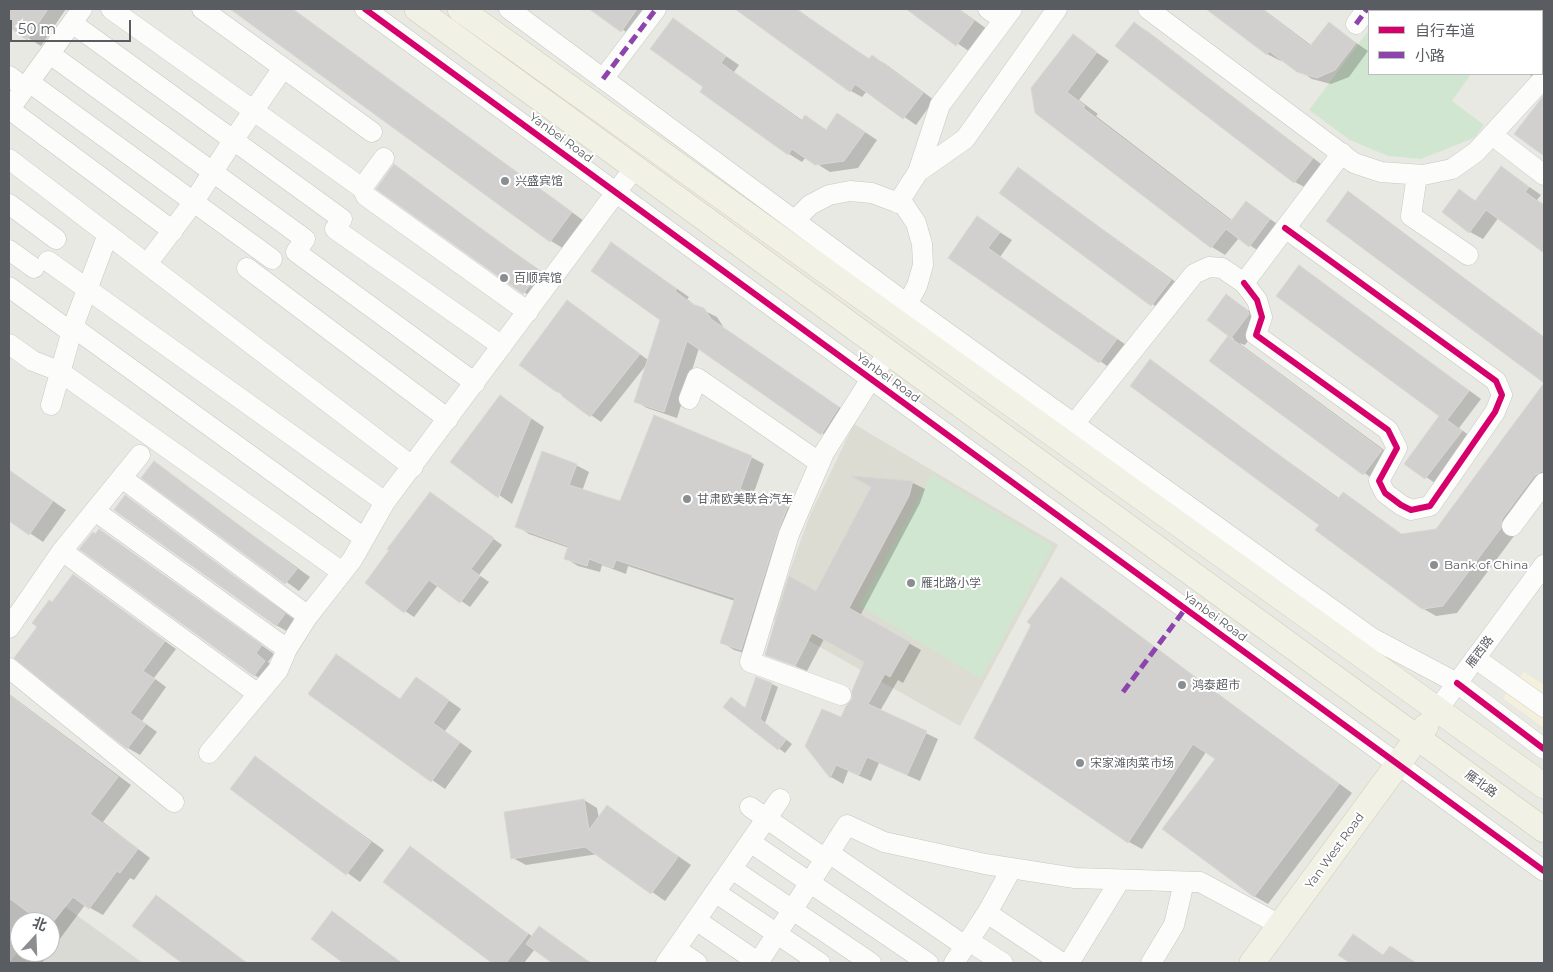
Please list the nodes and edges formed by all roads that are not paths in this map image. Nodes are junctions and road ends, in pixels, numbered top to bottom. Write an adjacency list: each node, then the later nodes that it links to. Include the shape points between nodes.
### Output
1 (111, 9): 18 (street)
2 (202, 9): 13 (street)
3 (365, 9): 31 (street, Yanbei Road)
4 (418, 9): 25 (main road, Yanbei Road)
5 (460, 9): 82 (main road)
6 (509, 9): 15 (street)
7 (656, 9): 15 (street)
8 (1056, 9): 26 (street, via 965,139)
9 (1148, 9): 22 (street)
10 (1002, 12): 26 (street, via 940,105)
11 (77, 16): 12 (street); 21 (street)
12 (50, 54): 16 (street); 27 (street)
13 (283, 68): 18 (street); 19 (street)
14 (1544, 78): 20 (street)
15 (603, 80): 35 (street)
16 (21, 82): 17 (street); 34 (street)
17 (9, 109): 37 (street)
18 (253, 111): 21 (street); 30 (street)
19 (372, 132)
20 (1492, 135): 28 (street, via 1476,152 1452,168); 29 (street)
21 (234, 139): 27 (street); 52 (street, via 342,219 335,229)
22 (1342, 153): 28 (street, via 1354,163 1381,172); 36 (street)
23 (384, 158): 30 (street)
24 (9, 159): 38 (street)
25 (635, 167): 31 (street); 53 (main road, Yanbei Road)
26 (918, 172): 32 (street)
27 (213, 173): 34 (street); 56 (street, via 305,239 296,252)
28 (1417, 175): 41 (street, via 1411,216)
29 (1544, 175)
30 (362, 188): 49 (street, via 366,196)
31 (617, 192): 49 (street); 55 (street, Yanbei Road)
32 (898, 203): 35 (street, via 872,193 850,191 823,198); 48 (street, via 916,223 922,244 923,265 918,286)
33 (9, 204): 39 (street)
34 (193, 204): 37 (street); 42 (street)
35 (794, 220): 48 (street)
36 (1285, 228): 45 (street); 45 (street, via 1496,381 1502,395 1495,412 1430,506 1411,510 1385,493 1379,481 1397,448 1388,430 1256,335 1262,316 1257,300)
37 (173, 231): 43 (street)
38 (108, 234): 43 (street); 47 (street)
39 (56, 239)
40 (9, 250): 47 (street)
41 (1468, 255)
42 (272, 259)
43 (148, 264): 63 (street)
44 (247, 268): 59 (street)
45 (1244, 283): 60 (street, via 1222,268 1209,267 1194,274)
46 (9, 287): 50 (street)
47 (87, 288): 50 (street); 66 (street)
48 (907, 304): 60 (street)
49 (528, 312): 52 (street)
50 (72, 329): 54 (street); 69 (street)
51 (9, 344): 54 (street, via 33,361)
52 (502, 346): 56 (street)
53 (888, 352): 55 (street); 83 (main road, Yanbei Road)
54 (59, 370): 58 (street); 71 (street)
55 (871, 379): 62 (street); 86 (street, Yanbei Road)
56 (475, 383): 59 (street)
57 (689, 399): 62 (street, via 697,378)
58 (51, 405)
59 (448, 419): 63 (street)
60 (1074, 424): 78 (street, via 1372,638)
61 (140, 455): 64 (street)
62 (820, 463): 80 (street, via 789,534 750,662)
63 (413, 467): 66 (street)
64 (122, 478): 67 (street); 73 (street)
65 (1544, 483): 68 (street)
66 (385, 502): 69 (street)
67 (95, 511): 70 (street); 75 (street)
68 (1512, 526)
69 (364, 538): 71 (street)
70 (62, 551): 74 (street); 79 (street)
71 (347, 566): 73 (street)
72 (1544, 566): 76 (street, 雁西路)
73 (308, 616): 75 (street)
74 (9, 628)
75 (287, 649): 79 (street, via 278,670)
76 (1476, 658): 78 (street, 雁西路); 81 (street)
77 (9, 668): 89 (street)
78 (1457, 683): 82 (street, 雁西路); 84 (street)
79 (258, 694): 85 (street)
80 (840, 695)
81 (1544, 708)
82 (1438, 709): 83 (main road, 雁西路); 87 (main road)
83 (1417, 738): 86 (main road, Yan West Road); 92 (main road, 雁北路)
84 (1544, 749)
85 (210, 753)
86 (1399, 764): 97 (street, Yanbei Road); 105 (main road, Yan West Road)
87 (1544, 786)
88 (780, 799): 91 (street)
89 (174, 802)
90 (750, 807): 91 (street)
91 (767, 818): 93 (street); 94 (street)
92 (1544, 830)
93 (750, 842): 96 (street); 99 (street)
94 (827, 856): 95 (street, via 847,825 884,842); 99 (street); 107 (street)
95 (1012, 868): 98 (street, via 1075,878); 103 (street)
96 (732, 869): 101 (street); 102 (street)
97 (1544, 871)
98 (1120, 880): 100 (street); 117 (street)
99 (810, 882): 102 (street); 113 (street)
100 (1184, 882): 105 (street, via 1200,882); 118 (street, via 1174,925)
101 (715, 892): 104 (street); 106 (street)
102 (793, 909): 106 (street); 112 (street)
103 (987, 913): 107 (street); 116 (street)
104 (696, 920): 108 (street); 110 (street)
105 (1280, 925): 119 (main road, Yan West Road)
106 (777, 934): 110 (street); 111 (street)
107 (967, 944): 114 (street); 115 (street)
108 (671, 956): 109 (street)
109 (697, 963)
110 (758, 963)
111 (820, 963)
112 (871, 963)
113 (928, 963)
114 (954, 963)
115 (1003, 963)
116 (1062, 963)
117 (1069, 963)
118 (1151, 963)
119 (1252, 963)

